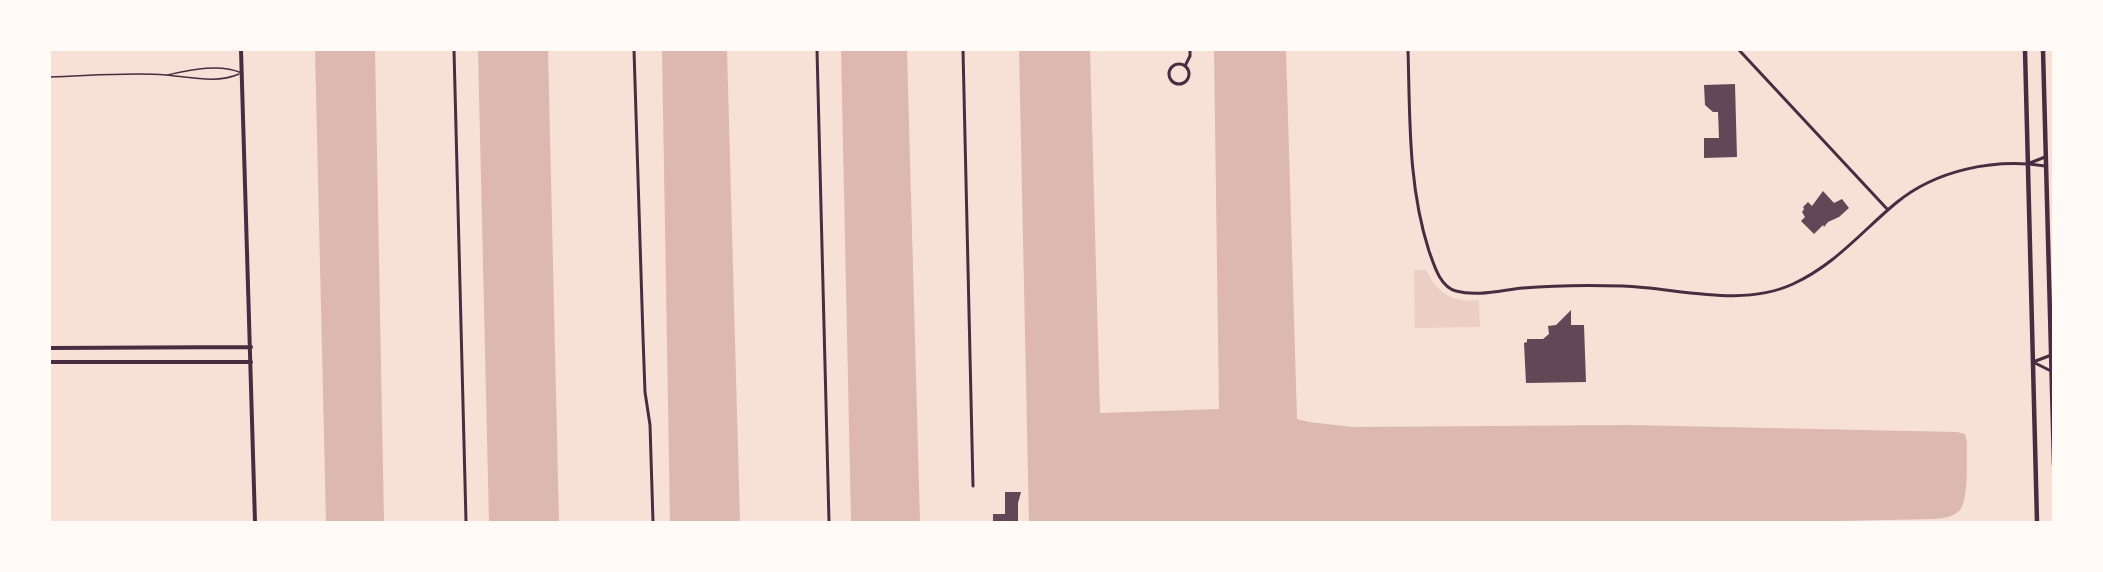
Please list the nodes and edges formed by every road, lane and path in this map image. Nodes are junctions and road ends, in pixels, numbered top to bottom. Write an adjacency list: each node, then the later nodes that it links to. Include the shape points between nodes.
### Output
1 (241, 50): 12 (street)
2 (454, 50): 29 (street)
3 (634, 50): 30 (street)
4 (817, 50): 31 (street)
5 (963, 50): 27 (street)
6 (1190, 50): 11 (street)
7 (1409, 50): 18 (street, via 1417,205 1434,265 1452,290 1473,293 1593,285 1720,295 1763,292 1792,285 1823,268)
8 (1740, 50): 18 (street)
9 (2025, 50): 16 (main road)
10 (2043, 50): 15 (main road)
11 (1185, 66): 11 (street, via 1178,64 1171,69 1174,83 1188,80)
12 (242, 73): 13 (lane, via 231,78); 13 (lane, via 220,68); 19 (street)
13 (166, 75): 14 (lane)
14 (50, 77)
15 (2045, 157): 16 (street); 17 (main road)
16 (2028, 163): 17 (street); 18 (street, via 1955,172 1917,188); 24 (main road)
17 (2046, 166): 21 (main road)
18 (1888, 210)
19 (251, 347): 20 (street); 23 (street)
20 (50, 348)
21 (2052, 355): 24 (street); 25 (main road)
22 (50, 362): 23 (street)
23 (251, 362): 28 (street)
24 (2033, 362): 25 (street); 32 (main road)
25 (2052, 372): 26 (main road)
26 (2054, 465)
27 (973, 486)
28 (255, 522)
29 (466, 522)
30 (652, 522)
31 (829, 522)
32 (2037, 522)

